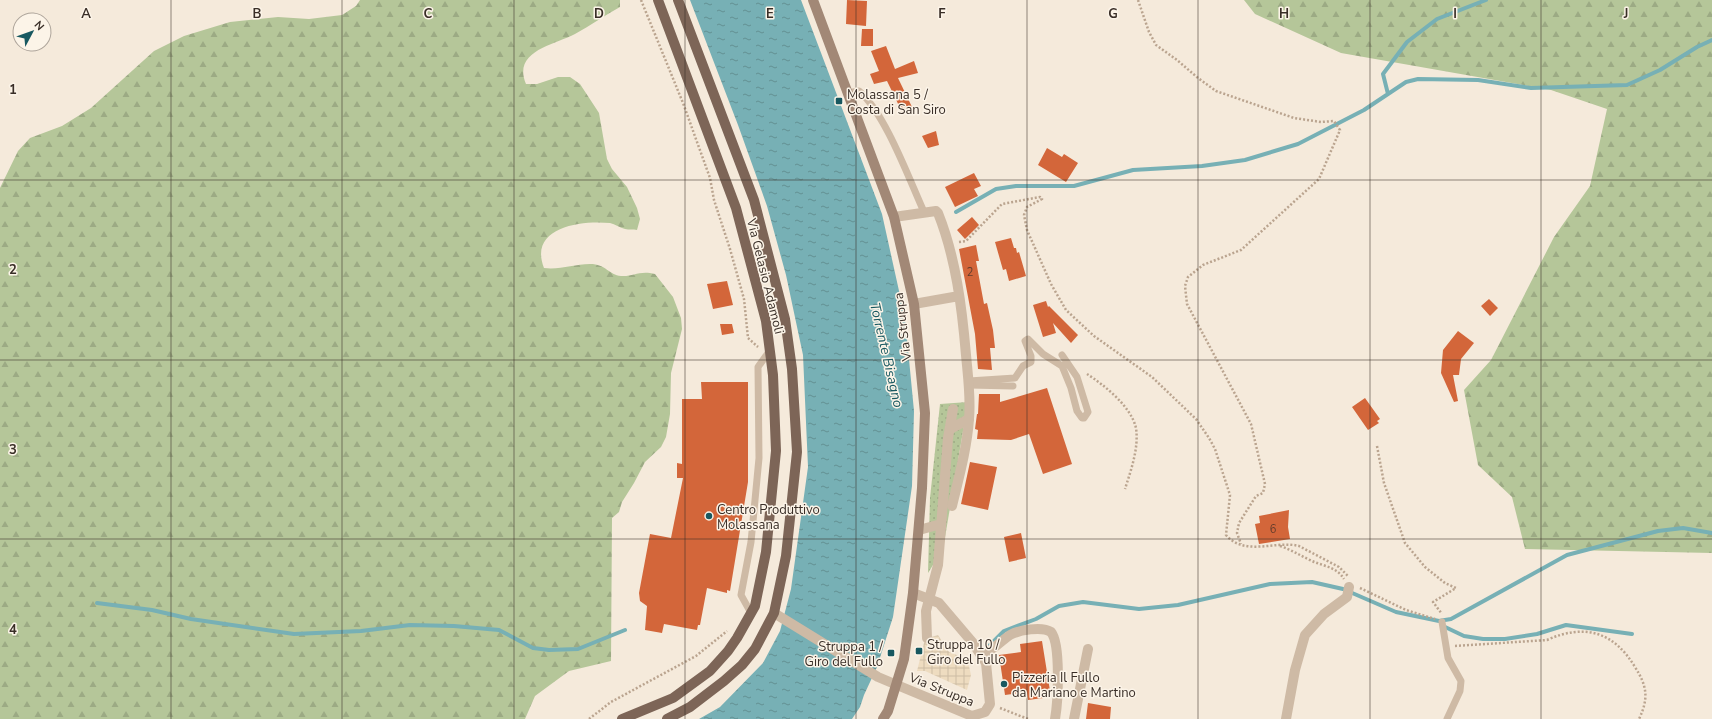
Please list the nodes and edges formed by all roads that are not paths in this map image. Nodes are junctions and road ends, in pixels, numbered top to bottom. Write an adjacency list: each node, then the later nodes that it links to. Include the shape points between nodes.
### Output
1 (658, 0): 22 (main road, Via Gelasio Adamoli, via 736,208 766,321 773,375 776,451 766,552 755,606)
2 (678, 0): 23 (main road, Via Gelasio Adamoli, via 754,200 785,318 792,368 797,452)
3 (814, 0): 4 (main road, Via Struppa)
4 (847, 92): 5 (lane, via 859,91 872,107 892,142); 6 (main road, Via Struppa)
5 (924, 212): 6 (street); 7 (street, via 938,213 949,244)
6 (894, 218): 8 (main road, Via Struppa)
7 (959, 296): 8 (street); 11 (street)
8 (914, 304): 18 (main road, Via Struppa, via 925,414)
9 (768, 353): 22 (lane, via 758,367 759,458 751,542 741,595)
10 (1062, 355): 11 (lane, via 1077,377 1088,412 1084,418 1077,411 1072,388 1062,366 1043,354 1028,339 1024,340 1031,362 1023,366 1015,378)
11 (969, 383): 12 (lane); 14 (street)
12 (1013, 386)
13 (953, 409): 15 (street)
14 (969, 419): 15 (street); 16 (street, via 964,456 952,506)
15 (950, 429): 16 (street)
16 (942, 513): 17 (street)
17 (941, 524): 18 (street); 21 (street, via 938,565)
18 (919, 530): 20 (main road, Via Struppa)
19 (1351, 587): 35 (street, via 1305,635 1295,670)
20 (913, 593): 21 (street, Via Struppa); 28 (main road, Via Struppa, via 904,659)
21 (929, 598): 25 (street, via 926,611); 27 (street, Via Struppa, via 939,603 952,617)
22 (751, 614): 30 (main road, Via Gelasio Adamoli, via 728,651 710,671 673,698)
23 (777, 615): 28 (street, via 878,677); 31 (main road, Via Gelasio Adamoli, via 742,665 690,706)
24 (1442, 624): 36 (lane, via 1448,658 1461,681 1460,691)
25 (927, 638)
26 (1088, 649): 34 (street)
27 (982, 656): 29 (street, Via Struppa, via 986,663 990,704 985,712); 33 (street, via 1013,634 1041,629 1051,632 1056,645 1058,704)
28 (897, 685): 29 (street, Via Struppa, via 965,715); 32 (main road, Via Struppa)
29 (977, 717)
30 (622, 719)
31 (668, 719)
32 (883, 719)
33 (1055, 719)
34 (1074, 719)
35 (1286, 719)
36 (1447, 719)

